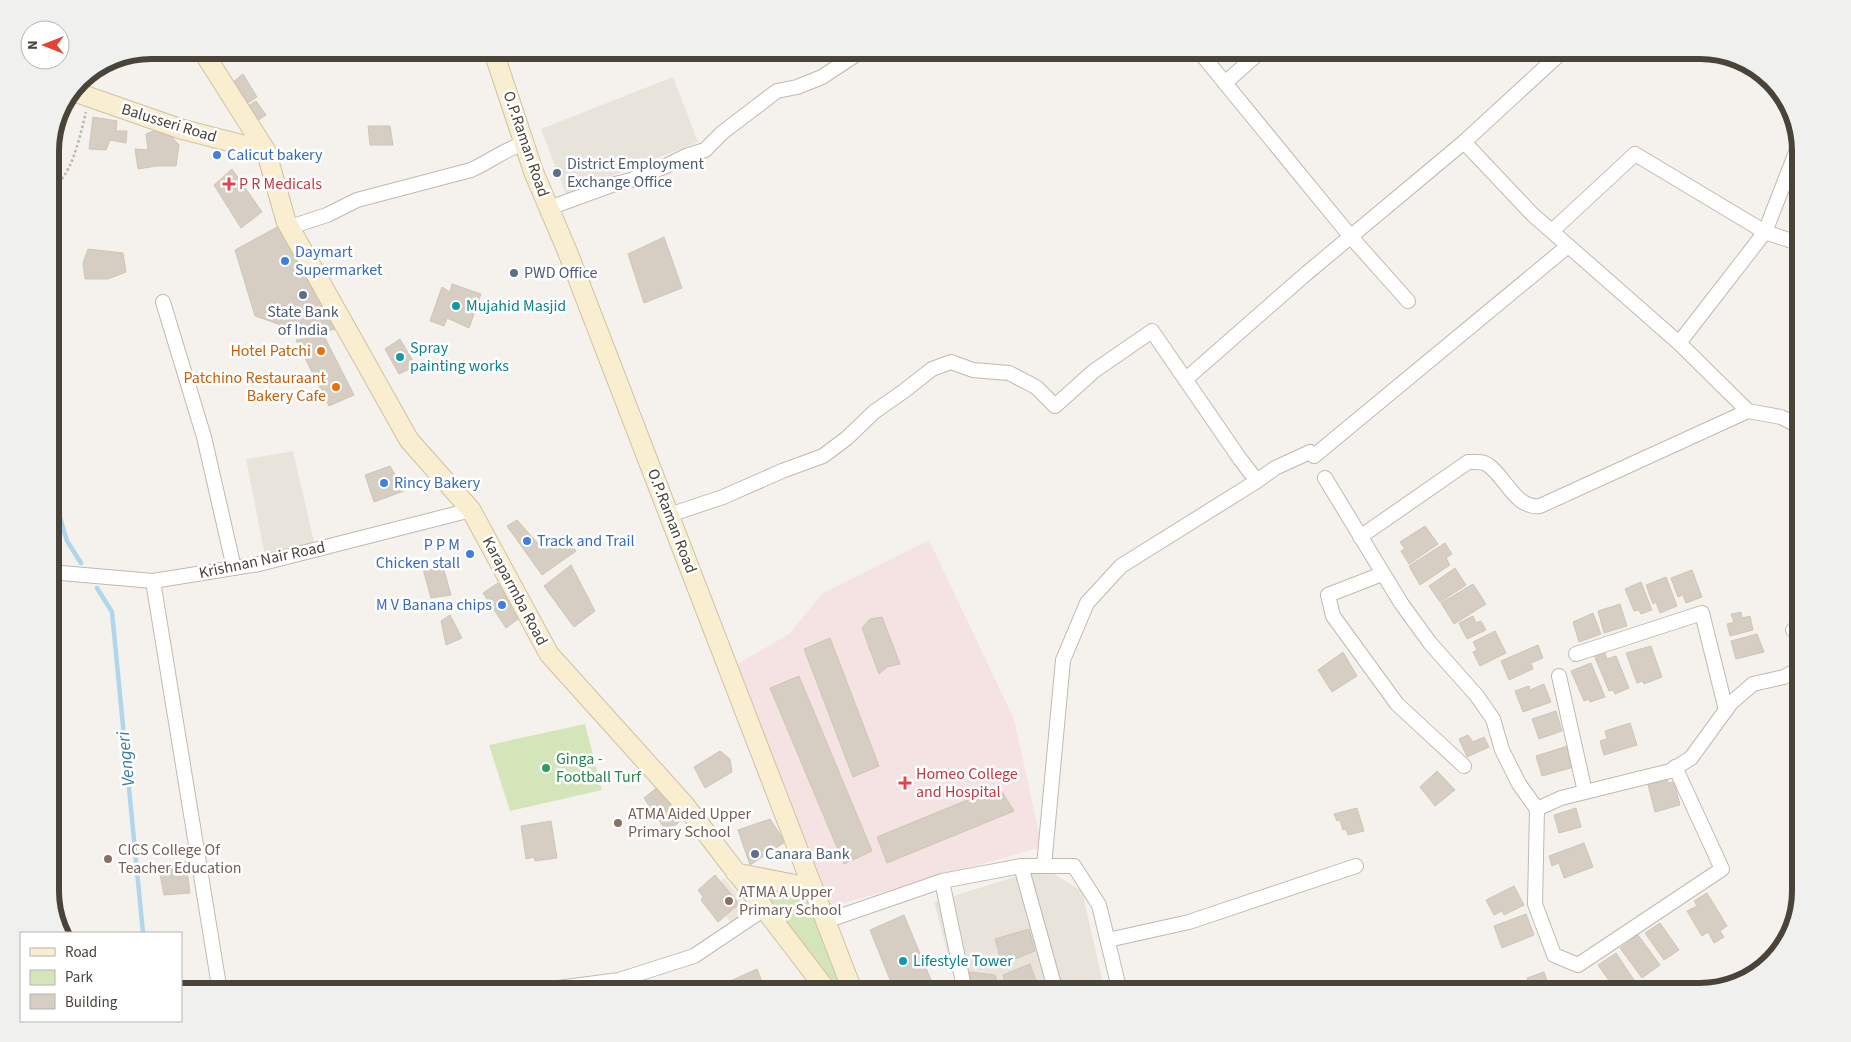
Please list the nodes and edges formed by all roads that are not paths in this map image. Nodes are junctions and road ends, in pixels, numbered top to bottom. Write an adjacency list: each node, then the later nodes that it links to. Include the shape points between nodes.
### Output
1 (208, 59): 11 (main road, Karaparmba Road)
2 (496, 59): 10 (main road, O.P.Raman Road)
3 (849, 59): 13 (street, via 822,77 797,88 777,91 704,150 631,180)
4 (1205, 59): 7 (street)
5 (1252, 59): 7 (street)
6 (1554, 59): 9 (street)
7 (1225, 83): 17 (street)
8 (79, 94): 11 (main road, Balusseri Road, via 181,129)
9 (1464, 142): 15 (street); 17 (street)
10 (525, 143): 13 (main road, O.P.Raman Road); 14 (street, via 508,148 470,170 357,200 327,215)
11 (266, 151): 14 (main road, Karaparmba Road)
12 (1792, 163): 16 (street)
13 (549, 208): 29 (main road, O.P.Raman Road)
14 (290, 227): 28 (main road, Karaparmba Road, via 409,440)
15 (1552, 232): 16 (street, via 1635,154); 19 (street)
16 (1765, 232): 18 (street); 22 (street)
17 (1351, 237): 20 (street); 23 (street)
18 (1792, 241)
19 (1568, 246): 22 (street); 27 (street, via 1314,456 1310,452 1275,468)
20 (1408, 301)
21 (163, 302): 31 (street, via 204,437)
22 (1679, 343): 24 (street)
23 (1186, 379): 27 (street); 29 (street, via 1152,330 1094,372 1056,406 1036,387 1009,373 973,370 951,362 932,369 874,412 823,456 723,497)
24 (1748, 411): 25 (street, via 1781,417); 30 (street, via 1540,506 1531,507 1520,500 1487,464 1468,462)
25 (1792, 422)
26 (1325, 478): 30 (street)
27 (1257, 481): 44 (street, via 1121,566 1087,603 1063,660)
28 (471, 510): 31 (street, Krishnan Nair Road); 46 (main road, Karaparmba Road, via 549,654 684,804)
29 (669, 515): 48 (main road, O.P.Raman Road)
30 (1360, 537): 33 (street)
31 (234, 568): 34 (street, Krishnan Nair Road)
32 (59, 573): 34 (street, Krishnan Nair Road)
33 (1382, 574): 39 (street, via 1328,595 1333,616 1397,704); 42 (street, via 1430,643 1493,719 1502,750 1519,784)
34 (153, 580): 52 (street)
35 (1576, 654): 38 (street, via 1702,613)
36 (1792, 673): 38 (street, via 1753,684)
37 (1559, 676): 41 (street)
38 (1726, 710): 40 (street, via 1691,758)
39 (1464, 766)
40 (1676, 767): 41 (street); 42 (street, via 1722,869 1578,965 1554,955 1535,904)
41 (1585, 792): 42 (street)
42 (1537, 809)
43 (1020, 866): 44 (street); 47 (street); 57 (street)
44 (1044, 866): 51 (street, via 1074,866 1099,905)
45 (1356, 866): 51 (street, via 1189,922)
46 (736, 873): 48 (main road); 49 (main road, Karaparmba Road)
47 (942, 881): 50 (street); 56 (street)
48 (813, 888): 50 (main road, O.P.Raman Road)
49 (764, 909): 53 (street, via 694,956 619,980); 54 (main road, Karaparmba Road)
50 (826, 921): 55 (main road, O.P.Raman Road)
51 (1108, 940): 58 (street)
52 (219, 983)
53 (596, 983)
54 (821, 983)
55 (850, 983)
56 (963, 983)
57 (1053, 983)
58 (1118, 983)

